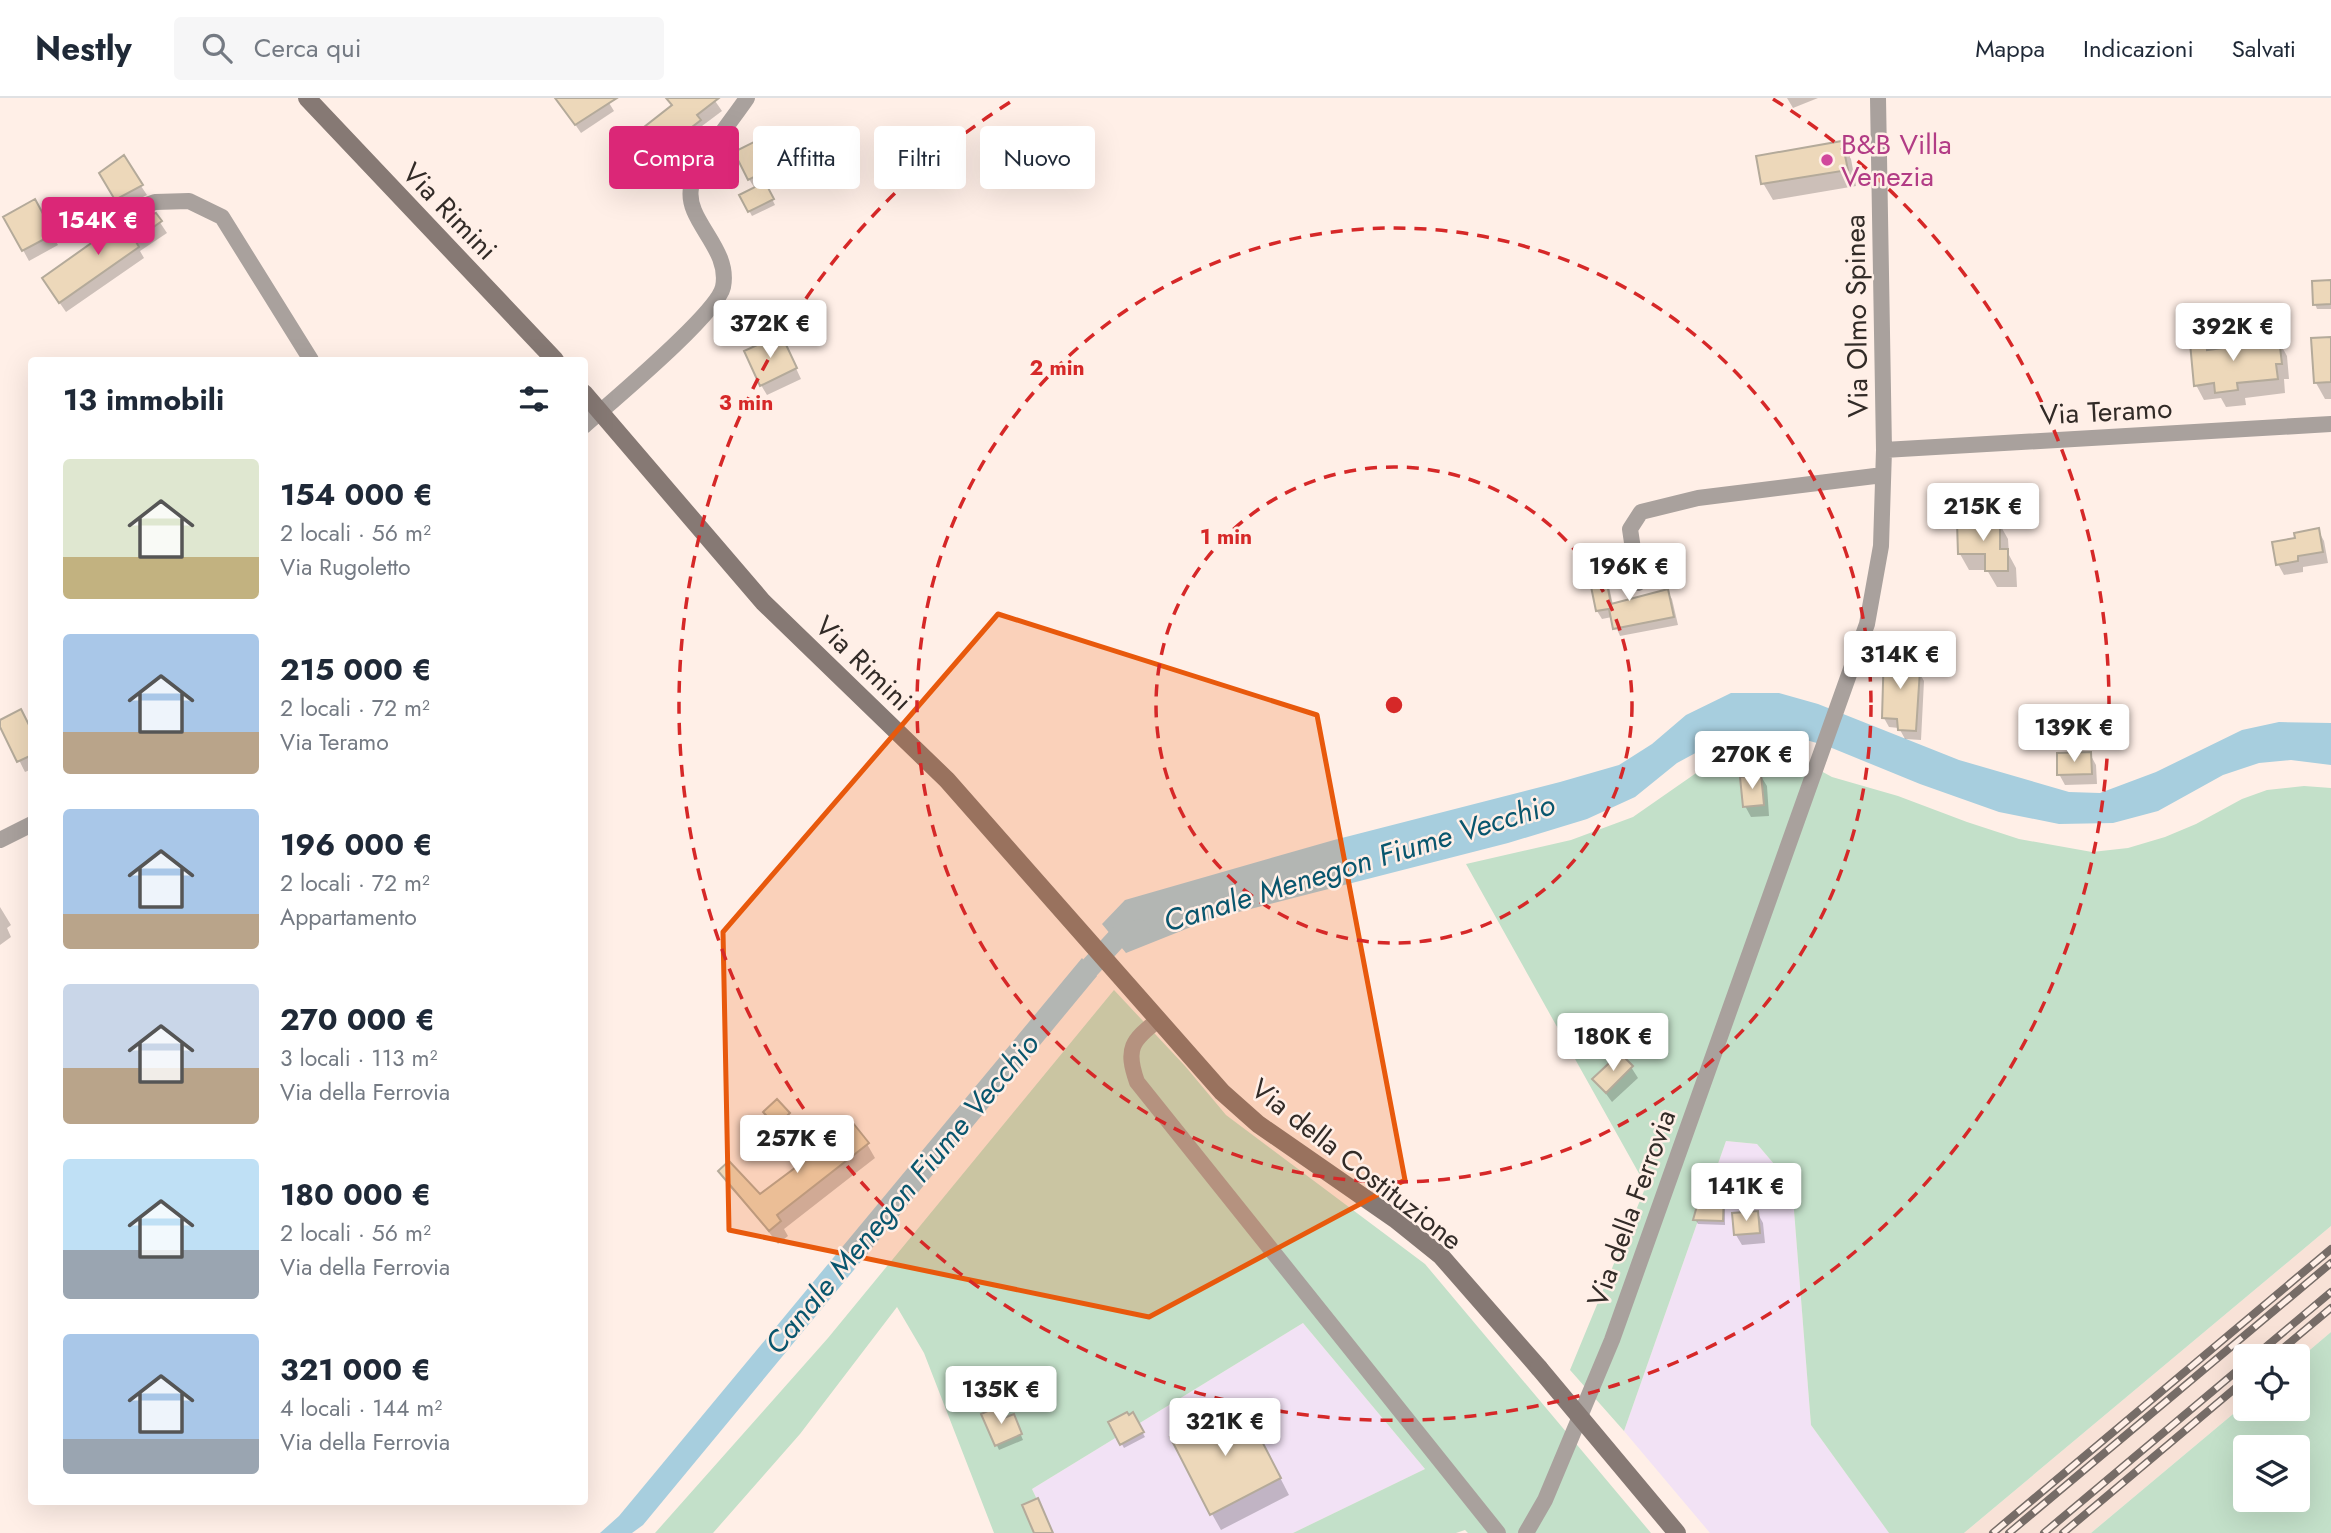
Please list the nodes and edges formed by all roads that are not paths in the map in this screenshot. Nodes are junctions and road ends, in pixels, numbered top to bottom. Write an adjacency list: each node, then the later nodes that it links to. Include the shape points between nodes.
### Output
1 (307, 98): 6 (main road, Via Rimini)
2 (747, 98): 8 (street, via 691,186 690,202 720,257 723,289 692,328)
3 (1878, 98): 11 (street, Via Olmo Spinea)
4 (90, 225): 5 (street, via 155,202 189,201 222,217)
5 (309, 357)
6 (552, 357)
7 (588, 397): 8 (main road, Via Rimini)
8 (601, 411): 9 (street); 16 (main road, Via Rimini, via 763,602 947,780)
9 (588, 422)
10 (2331, 424): 11 (street, Via Teramo)
11 (1884, 450): 12 (street, Via della Ferrovia)
12 (1883, 475): 13 (street, via 1698,498 1641,513 1630,529); 19 (street, Via della Ferrovia, via 1881,546 1869,611 1840,704 1612,1340 1545,1500)
13 (1637, 583)
14 (28, 826): 15 (street)
15 (0, 841)
16 (1118, 973): 17 (main road, Via della Costituzione)
17 (1158, 1020): 18 (street, via 1136,1038 1132,1052 1131,1065 1143,1091); 20 (main road, Via della Costituzione, bridge, via 1222,1092 1258,1124 1441,1256)
18 (1498, 1533)
19 (1526, 1533)
20 (1677, 1533)

